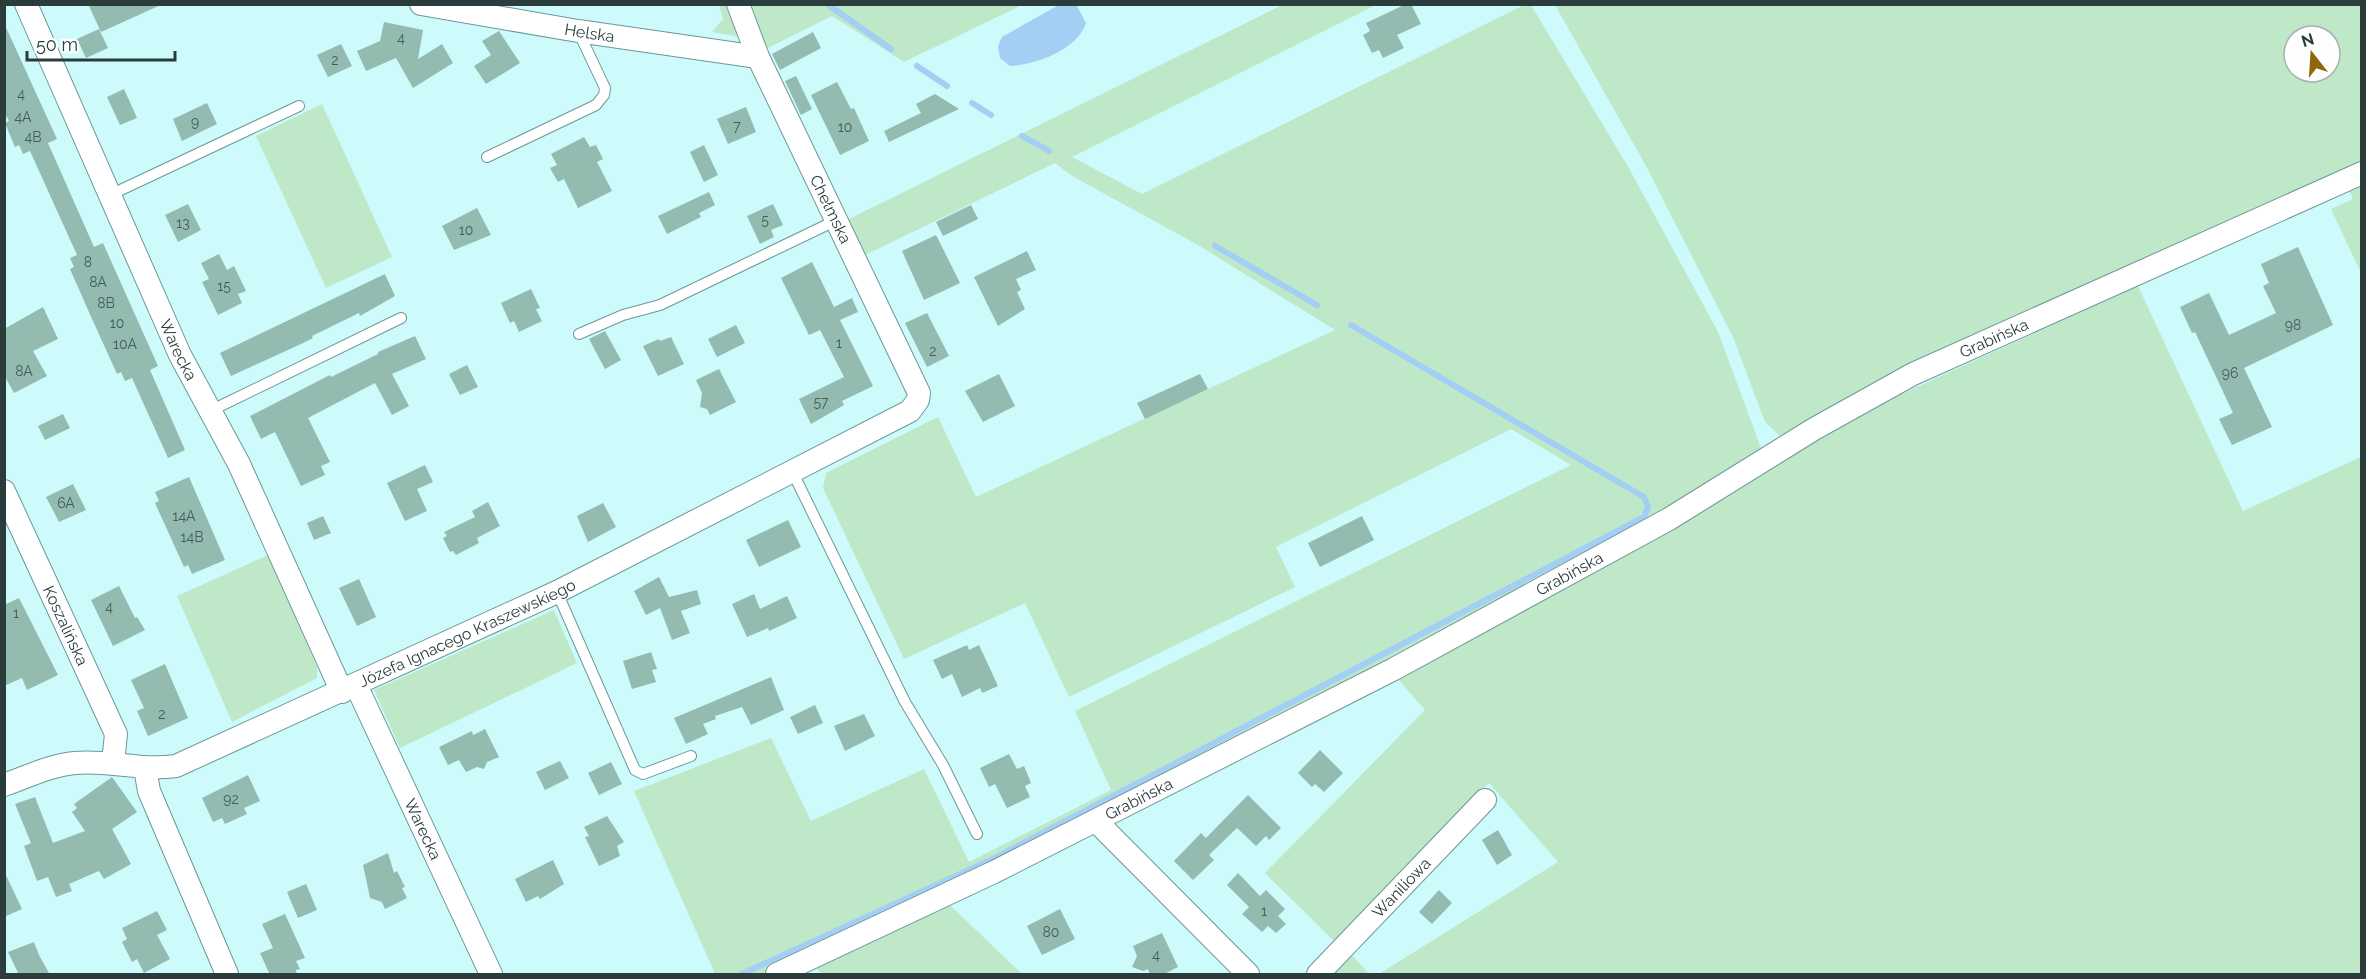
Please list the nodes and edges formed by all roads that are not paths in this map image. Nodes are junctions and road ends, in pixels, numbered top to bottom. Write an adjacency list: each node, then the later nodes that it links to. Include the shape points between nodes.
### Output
1 (26, 4): 9 (street, Warecka)
2 (421, 4): 4 (street, Helska)
3 (738, 4): 5 (street, Chełmska)
4 (578, 31): 5 (street, Helska); 7 (lane, via 605,87 602,99)
5 (758, 57): 10 (street, Chełmska)
6 (299, 106): 9 (lane)
7 (487, 157)
8 (2361, 173): 24 (street, Grabińska, via 1913,374 1659,524 1394,669)
9 (111, 195): 13 (street, Warecka, via 180,355)
10 (837, 220): 12 (lane, via 660,305 623,315); 14 (street, Chełmska, via 919,393)
11 (401, 318): 13 (lane)
12 (579, 334)
13 (210, 411): 18 (street, Warecka)
14 (910, 411): 15 (street, Józefa Ignacego Kraszewskiego)
15 (793, 473): 17 (street, Józefa Ignacego Kraszewskiego); 25 (lane, via 905,702 943,765)
16 (4, 491): 20 (street, Koszalińska, via 116,734)
17 (557, 592): 18 (street, Józefa Ignacego Kraszewskiego); 19 (lane, via 635,770 642,774)
18 (349, 688): 21 (street, Józefa Ignacego Kraszewskiego, via 176,766); 27 (street, Warecka)
19 (691, 756)
20 (113, 763): 21 (street, Józefa Ignacego Kraszewskiego); 22 (street, Józefa Ignacego Kraszewskiego, via 60,765)
21 (145, 768): 26 (street, via 149,791)
22 (4, 785)
23 (1485, 800): 30 (street, Waniliowa)
24 (1096, 821): 28 (street, Grabińska); 29 (street)
25 (976, 834)
26 (227, 975)
27 (491, 975)
28 (777, 975)
29 (1248, 975)
30 (1318, 975)

